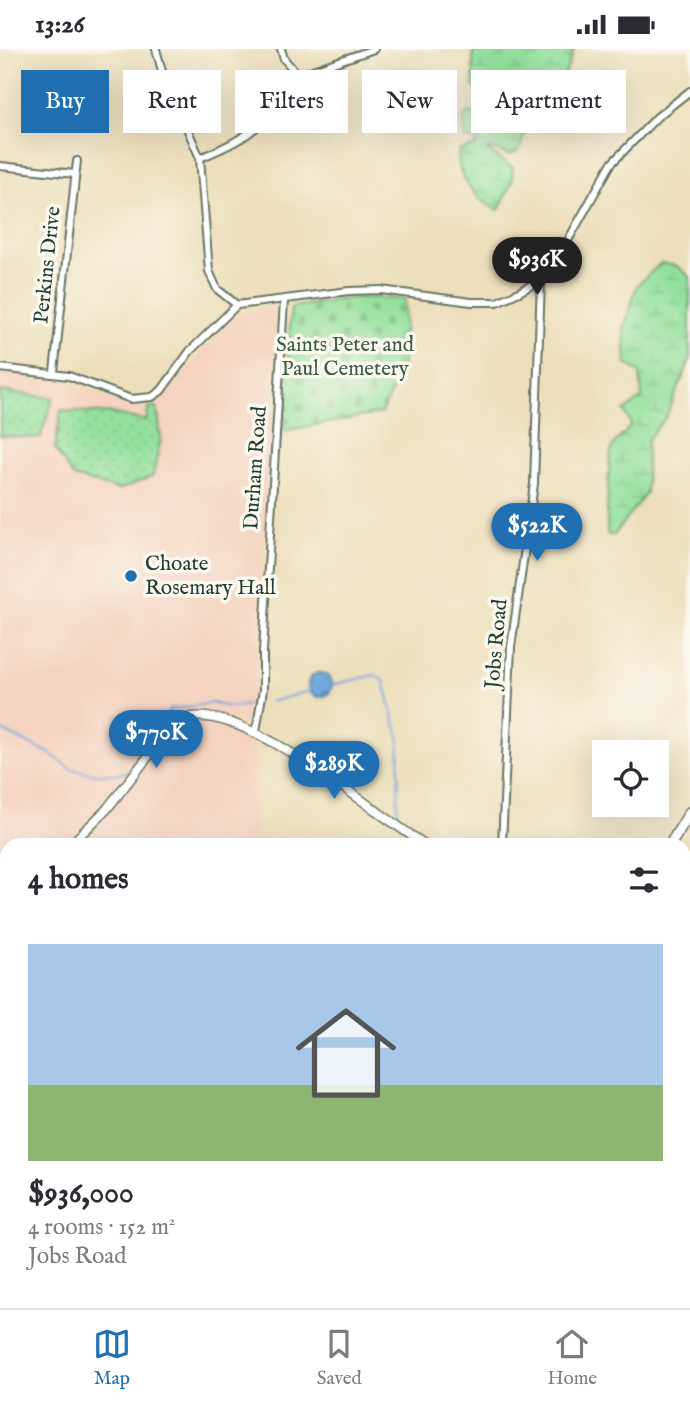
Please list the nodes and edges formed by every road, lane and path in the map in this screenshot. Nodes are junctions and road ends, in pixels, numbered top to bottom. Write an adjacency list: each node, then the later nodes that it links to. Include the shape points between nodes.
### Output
1 (156, 49): 8 (street)
2 (281, 49): 4 (street)
3 (374, 49): 5 (street)
4 (294, 70)
5 (313, 70)
6 (690, 91): 12 (street, via 611,164 557,260)
7 (251, 133): 8 (street)
8 (200, 158): 14 (street, via 209,271 216,289)
9 (77, 161): 11 (street, Perkins Drive)
10 (0, 166): 11 (street)
11 (75, 174): 16 (street, Perkins Drive)
12 (541, 279): 13 (street, via 497,302 381,290); 21 (street, Jobs Road, via 534,484 511,647)
13 (284, 301): 14 (street); 17 (street, Durham Road, via 263,690)
14 (237, 305): 16 (street, via 190,351 168,385 152,397 131,399)
15 (0, 368): 16 (street)
16 (54, 372)
17 (256, 731): 19 (main road, via 208,718 181,720); 20 (main road)
18 (690, 812): 22 (highway)
19 (77, 838)
20 (415, 838)
21 (502, 838)
22 (674, 838)

